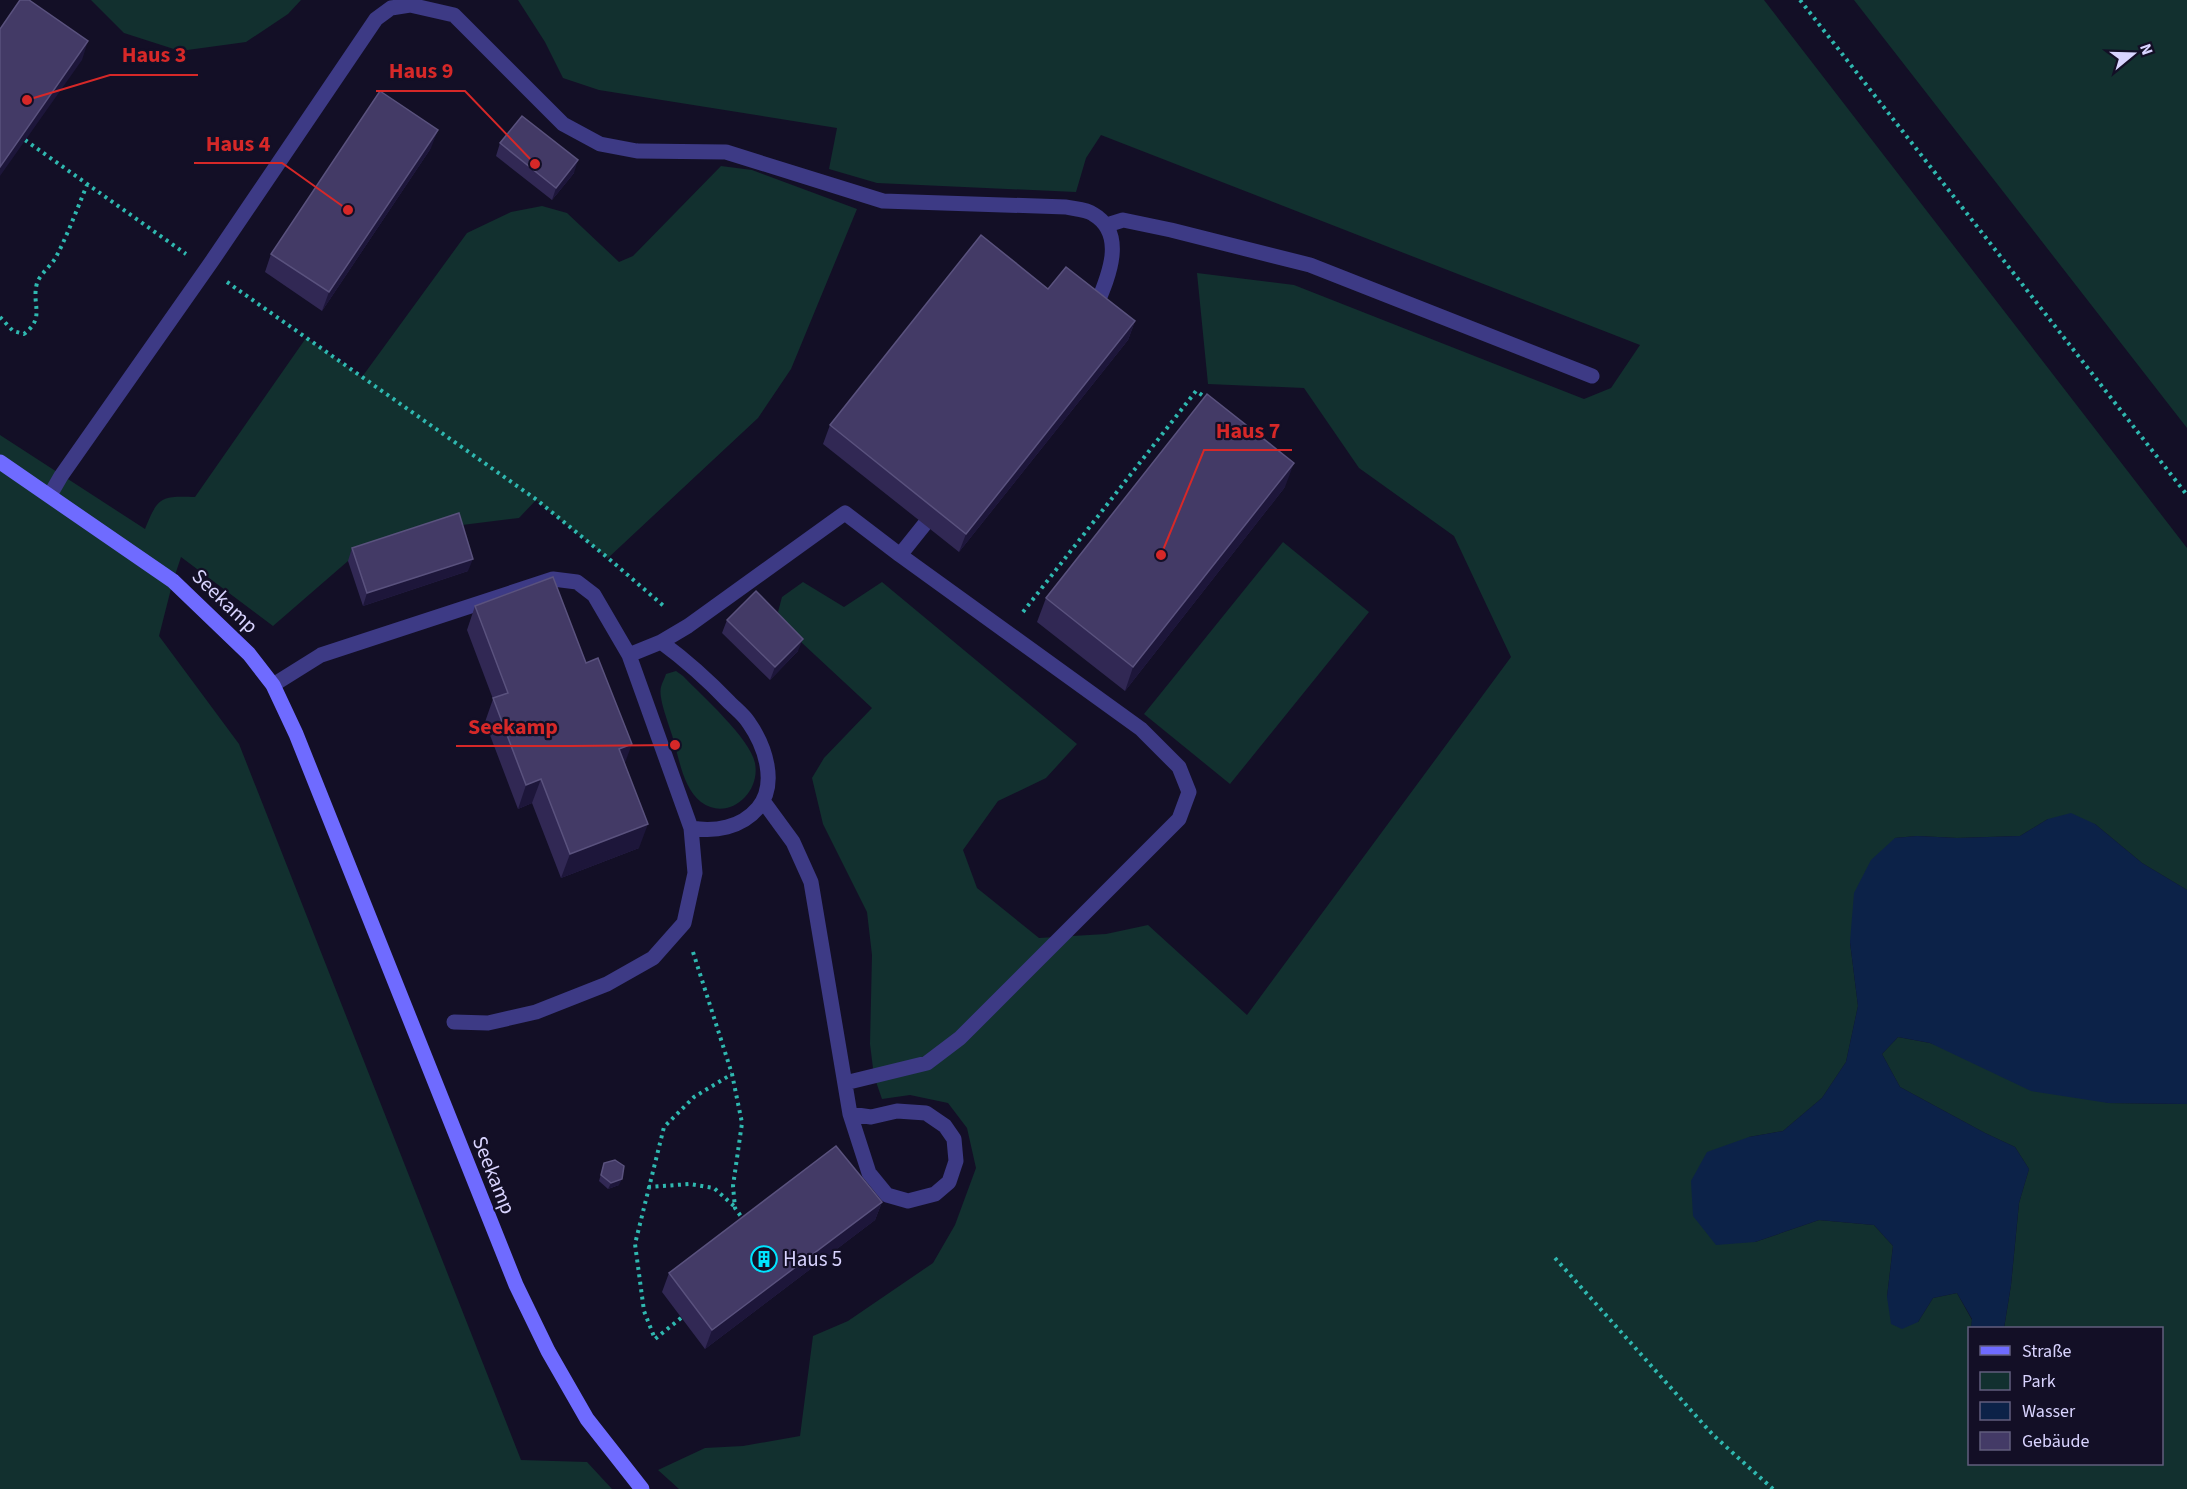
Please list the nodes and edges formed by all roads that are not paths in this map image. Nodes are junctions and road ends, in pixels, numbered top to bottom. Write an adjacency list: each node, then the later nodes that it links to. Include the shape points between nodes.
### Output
1 (1107, 225): 2 (lane, via 1112,239 1111,270); 3 (lane, via 1123,220 1310,265); 5 (lane, via 1091,213 1066,207 883,201 726,152 637,151 600,144 562,124 454,15 410,5 391,8 376,19)
2 (1094, 312)
3 (1593, 376)
4 (0, 462): 5 (street, Seekamp)
5 (51, 495): 10 (street, Seekamp, via 173,581 249,654)
6 (924, 525): 7 (lane)
7 (900, 555): 8 (lane, via 845,513); 14 (lane, via 1142,729 1179,767 1189,792 1179,819 960,1038 927,1063)
8 (661, 642): 9 (lane); 11 (lane, via 700,671 749,722 766,756 768,780)
9 (629, 655): 10 (lane, via 594,595 577,582 553,579 321,655); 12 (lane)
10 (273, 685): 16 (street, Seekamp, via 516,1285 586,1419)
11 (763, 801): 12 (lane, via 750,817 724,829); 14 (lane, via 793,842 811,882)
12 (691, 828): 13 (lane, via 694,873 684,923 653,958 607,984 536,1012 488,1023)
13 (454, 1022)
14 (845, 1083): 15 (lane)
15 (850, 1114): 15 (lane, via 869,1173 887,1195 908,1201 935,1194 949,1182 956,1161 954,1139 945,1126 926,1113 897,1112 871,1117)
16 (642, 1489)

